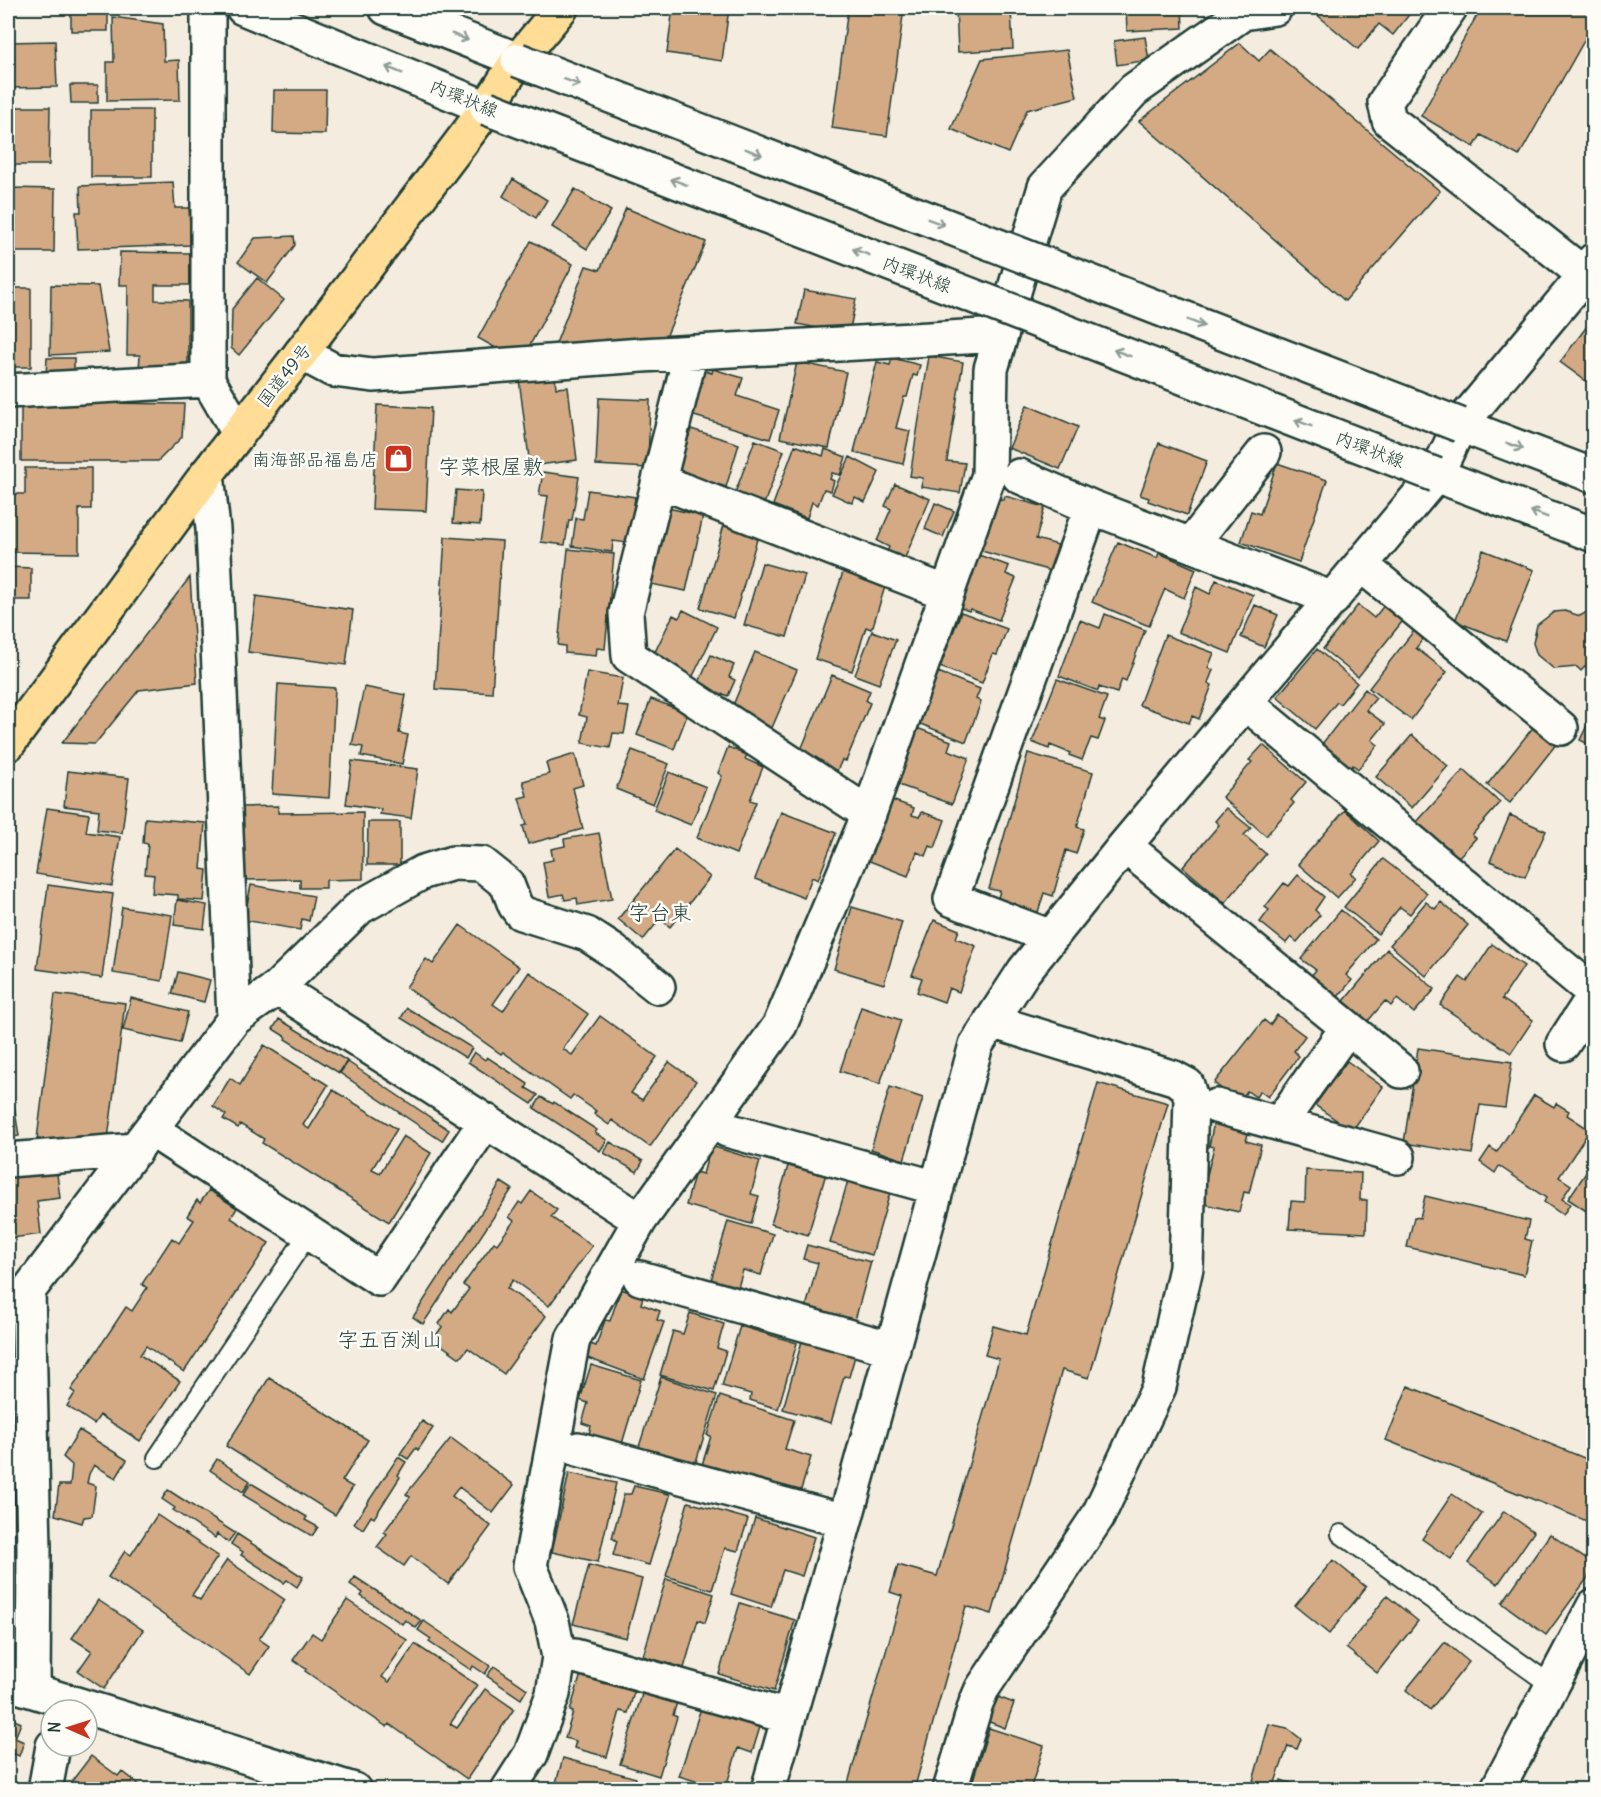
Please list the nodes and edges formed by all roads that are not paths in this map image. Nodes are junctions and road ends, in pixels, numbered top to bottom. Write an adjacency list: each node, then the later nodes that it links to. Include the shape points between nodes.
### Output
1 (208, 8): 13 (street)
2 (243, 8): 8 (street, 内環状線, one-way to 2)
3 (386, 8): 7 (street, one-way to 7)
4 (561, 8): 7 (highway, 国道49号)
5 (1275, 8): 10 (street, via 1243,14 1134,90 1045,187)
6 (1450, 8): 9 (street, via 1385,102 1389,120)
7 (518, 60): 8 (highway, 国道49号); 15 (street, one-way to 15, bridge)
8 (488, 108): 12 (highway, 国道49号); 19 (street, 内環状線, one-way to 8, bridge)
9 (1589, 268): 15 (street)
10 (1001, 335): 11 (street); 27 (street, via 991,369 989,475)
11 (691, 352): 12 (street, via 373,375 333,370); 22 (street)
12 (301, 353): 16 (highway, 国道49号)
13 (208, 380): 14 (street); 16 (street)
14 (8, 391)
15 (1460, 425): 19 (street); 21 (street, one-way to 21)
16 (239, 433): 18 (highway, 国道49号)
17 (1264, 452): 25 (street)
18 (207, 474): 31 (highway, 国道49号); 38 (street, via 213,529)
19 (1436, 475): 24 (street, 内環状線, one-way to 19); 26 (street)
20 (1019, 476): 23 (street)
21 (1593, 476)
22 (659, 481): 27 (street); 32 (street, via 626,613 629,656)
23 (1090, 507): 25 (street); 34 (street, via 951,899)
24 (1593, 535)
25 (1191, 545): 28 (street)
26 (1361, 565): 28 (street); 30 (street)
27 (947, 593): 32 (street)
28 (1333, 599): 29 (street)
29 (1246, 703): 33 (street); 37 (street)
30 (1560, 728)
31 (8, 744)
32 (869, 814): 51 (street, via 780,1025)
33 (1125, 846): 34 (street); 40 (street)
34 (1051, 938): 39 (street)
35 (658, 987): 36 (street, via 587,934 521,913 507,884 482,864 453,863 423,872 360,907)
36 (277, 988): 38 (street); 44 (street)
37 (1593, 995): 41 (street)
38 (234, 1019): 47 (street)
39 (991, 1021): 50 (street, via 976,1045); 69 (street, via 1186,1085 1191,1099 1186,1268 1159,1387 1098,1516 982,1689)
40 (1347, 1028): 42 (street); 45 (street)
41 (1563, 1044)
42 (1401, 1071)
43 (1216, 1106): 45 (street)
44 (486, 1121): 51 (street); 52 (street, via 379,1279)
45 (1280, 1123): 48 (street)
46 (727, 1130): 50 (street)
47 (144, 1140): 49 (street); 52 (street); 62 (street, via 28,1291)
48 (1398, 1157)
49 (8, 1160)
50 (937, 1188): 54 (street)
51 (640, 1220): 67 (street, via 573,1339 530,1566 552,1621 559,1657 553,1694 531,1754)
52 (309, 1233): 56 (lane)
53 (640, 1278): 54 (street)
54 (893, 1348): 57 (street)
55 (578, 1449): 57 (street)
56 (157, 1458)
57 (846, 1521): 63 (street)
58 (1341, 1534): 61 (lane)
59 (1593, 1606): 61 (street)
60 (575, 1656): 63 (street)
61 (1551, 1685): 70 (street)
62 (41, 1695): 66 (street)
63 (789, 1717): 68 (street)
64 (51, 1758): 65 (street)
65 (45, 1790)
66 (354, 1790)
67 (508, 1790)
68 (768, 1790)
69 (950, 1790)
70 (1497, 1790)

